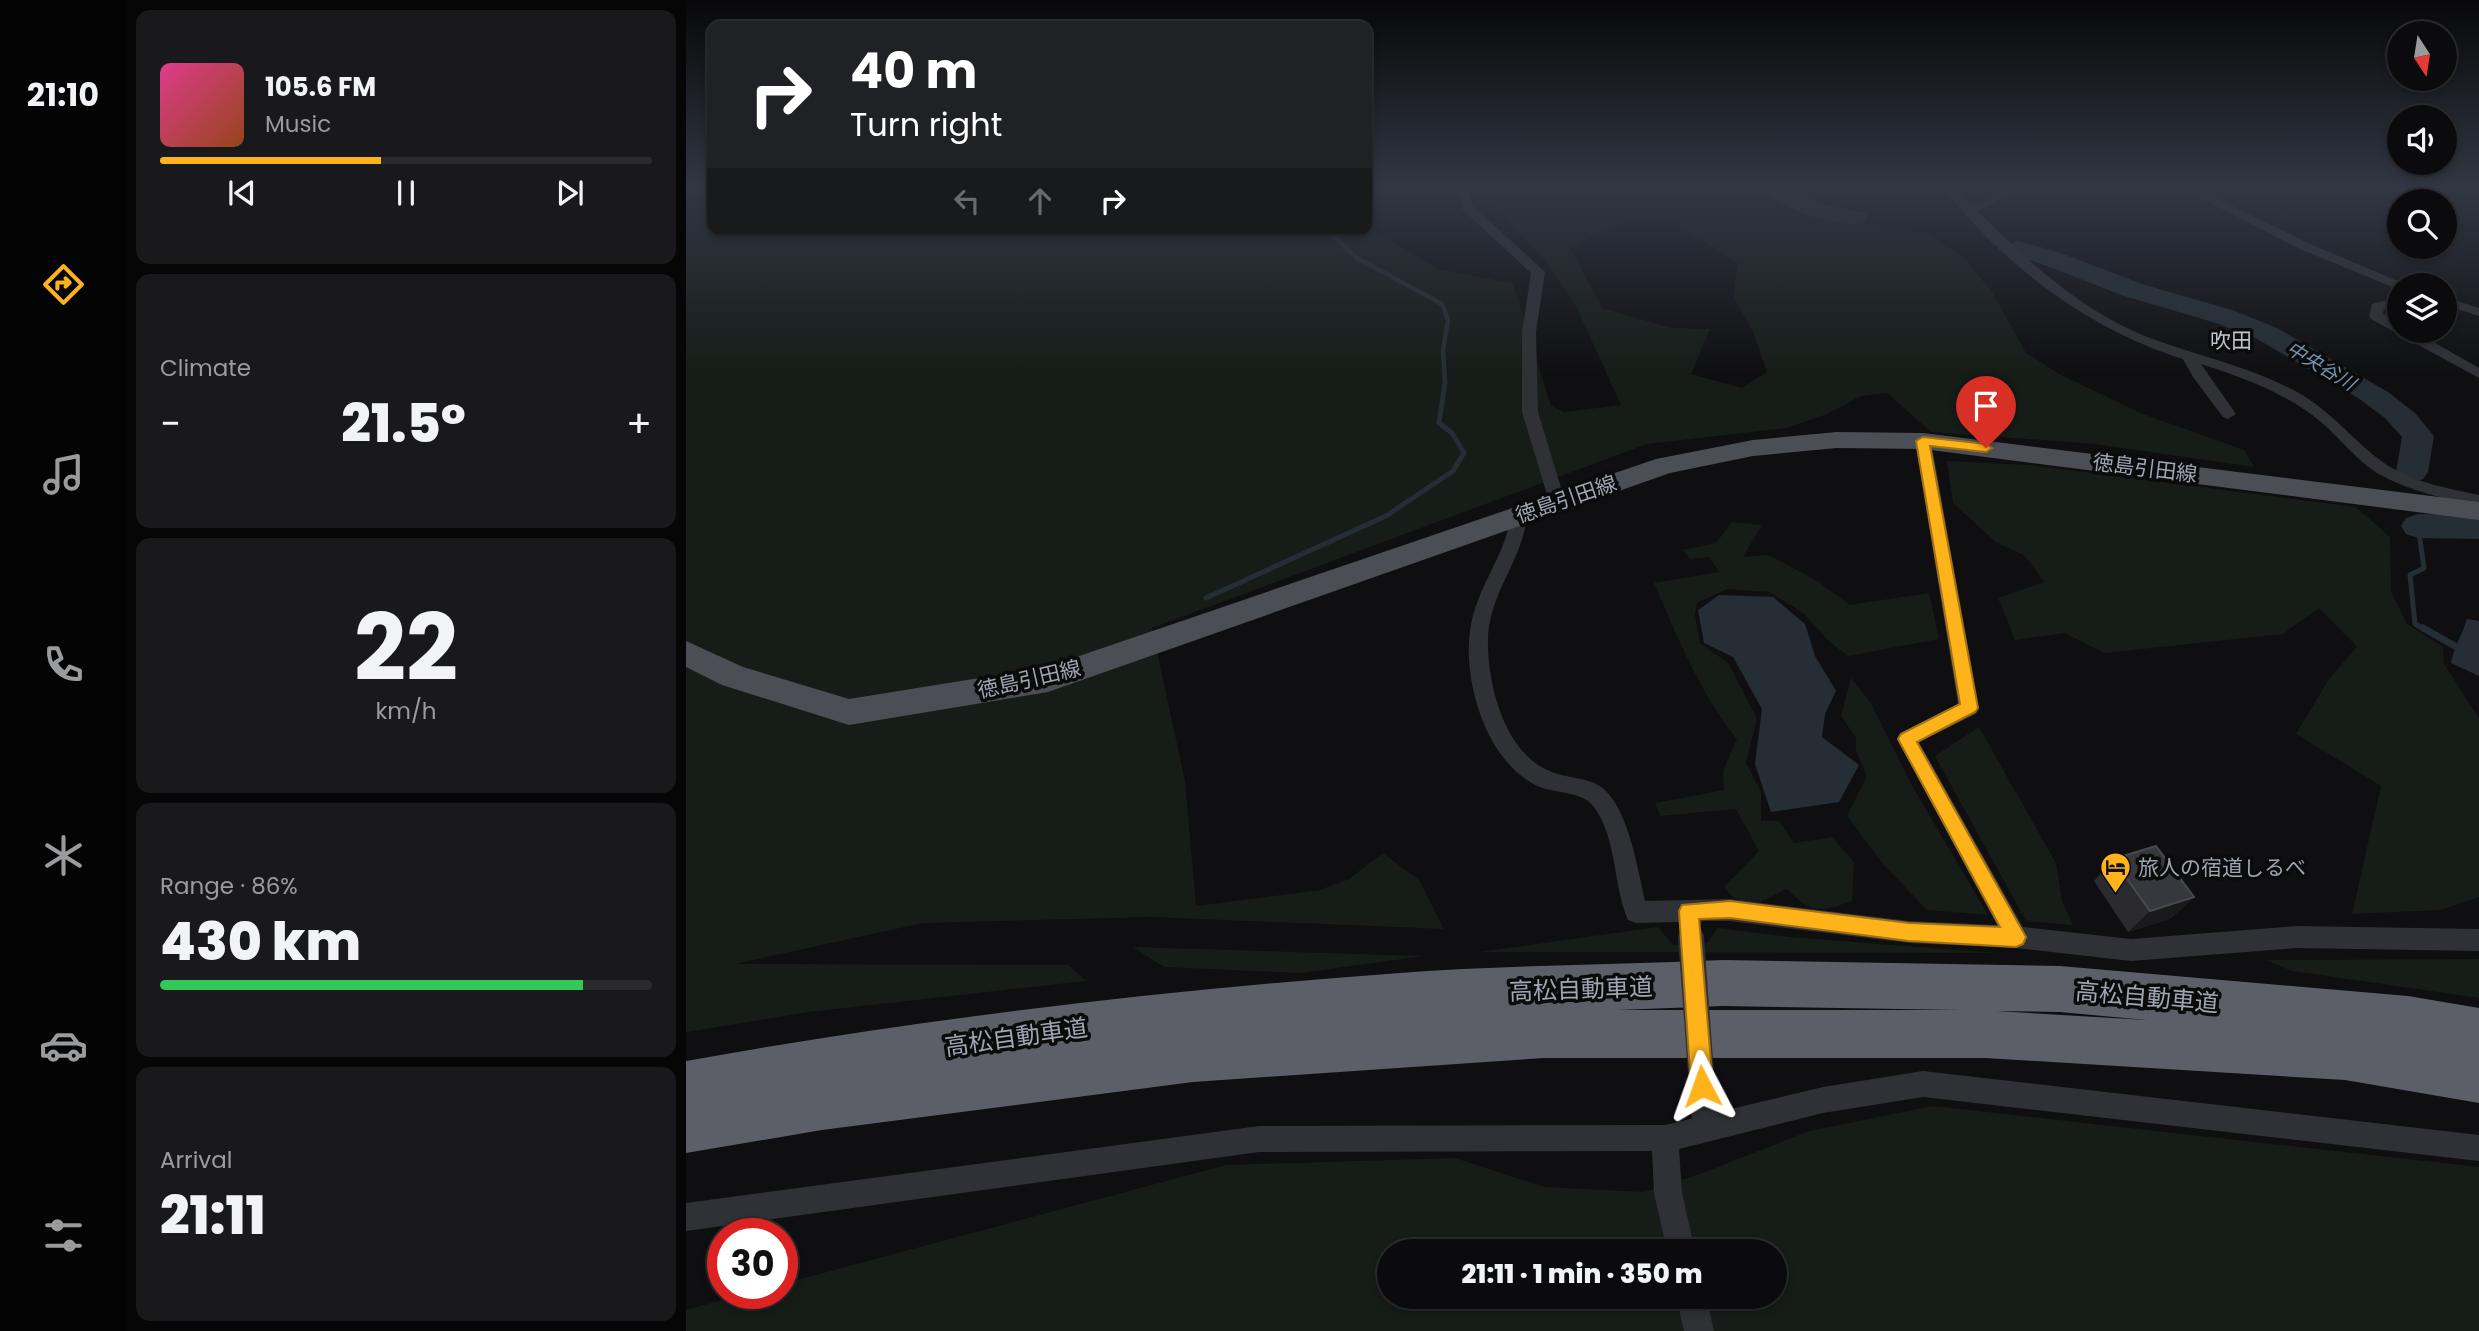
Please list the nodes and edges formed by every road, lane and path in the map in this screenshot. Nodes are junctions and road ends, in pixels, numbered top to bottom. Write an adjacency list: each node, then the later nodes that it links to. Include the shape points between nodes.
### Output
1 (1515, 251): 14 (street, via 1538,272 1529,332 1530,412)
2 (2013, 251): 10 (street, via 2076,305 2141,340)
3 (2317, 251): 4 (street)
4 (2387, 280)
5 (2387, 304): 8 (street, via 2377,307 2376,316)
6 (2457, 304): 7 (street)
7 (2478, 310)
8 (2387, 322)
9 (2425, 343): 11 (street)
10 (2189, 356): 12 (street); 15 (street, via 2286,391 2335,426 2378,466 2400,478)
11 (2479, 374)
12 (2228, 414)
13 (1923, 441): 14 (main road, 徳島引田線, via 1837,440 1753,448 1665,465); 16 (main road, 徳島引田線); 20 (street, via 1969,708 1907,739)
14 (1557, 501): 17 (main road, 徳島引田線)
15 (2479, 501)
16 (2479, 511)
17 (1519, 515): 18 (main road, 徳島引田線, via 1048,679 849,712 733,676); 19 (street, via 1519,534 1489,589 1478,643 1483,689 1498,727 1518,763 1545,780 1580,788 1601,800 1616,835 1636,912)
18 (686, 653)
19 (1689, 918): 20 (street, via 1730,909 1909,932); 27 (street, bridge)
20 (2016, 937): 21 (street, via 2131,950 2296,937)
21 (2479, 940)
22 (1103, 1025): 23 (highway, 高松自動車道, via 1401,996 1723,983 2060,989 2407,1020); 24 (highway, via 945,1036); 26 (highway, 高松自動車道)
23 (2479, 1032)
24 (686, 1072)
25 (2479, 1078): 28 (highway, 高松自動車道, via 2345,1056 1985,1034 1544,1034 1193,1058 822,1105)
26 (686, 1086)
27 (1703, 1122): 29 (street); 30 (street, via 1923,1084)
28 (686, 1128)
29 (1665, 1138): 31 (street, via 1259,1139); 32 (street, via 1668,1193)
30 (2479, 1147)
31 (686, 1217)
32 (1678, 1239)
33 (1694, 1309): 34 (street)
34 (1699, 1331)

